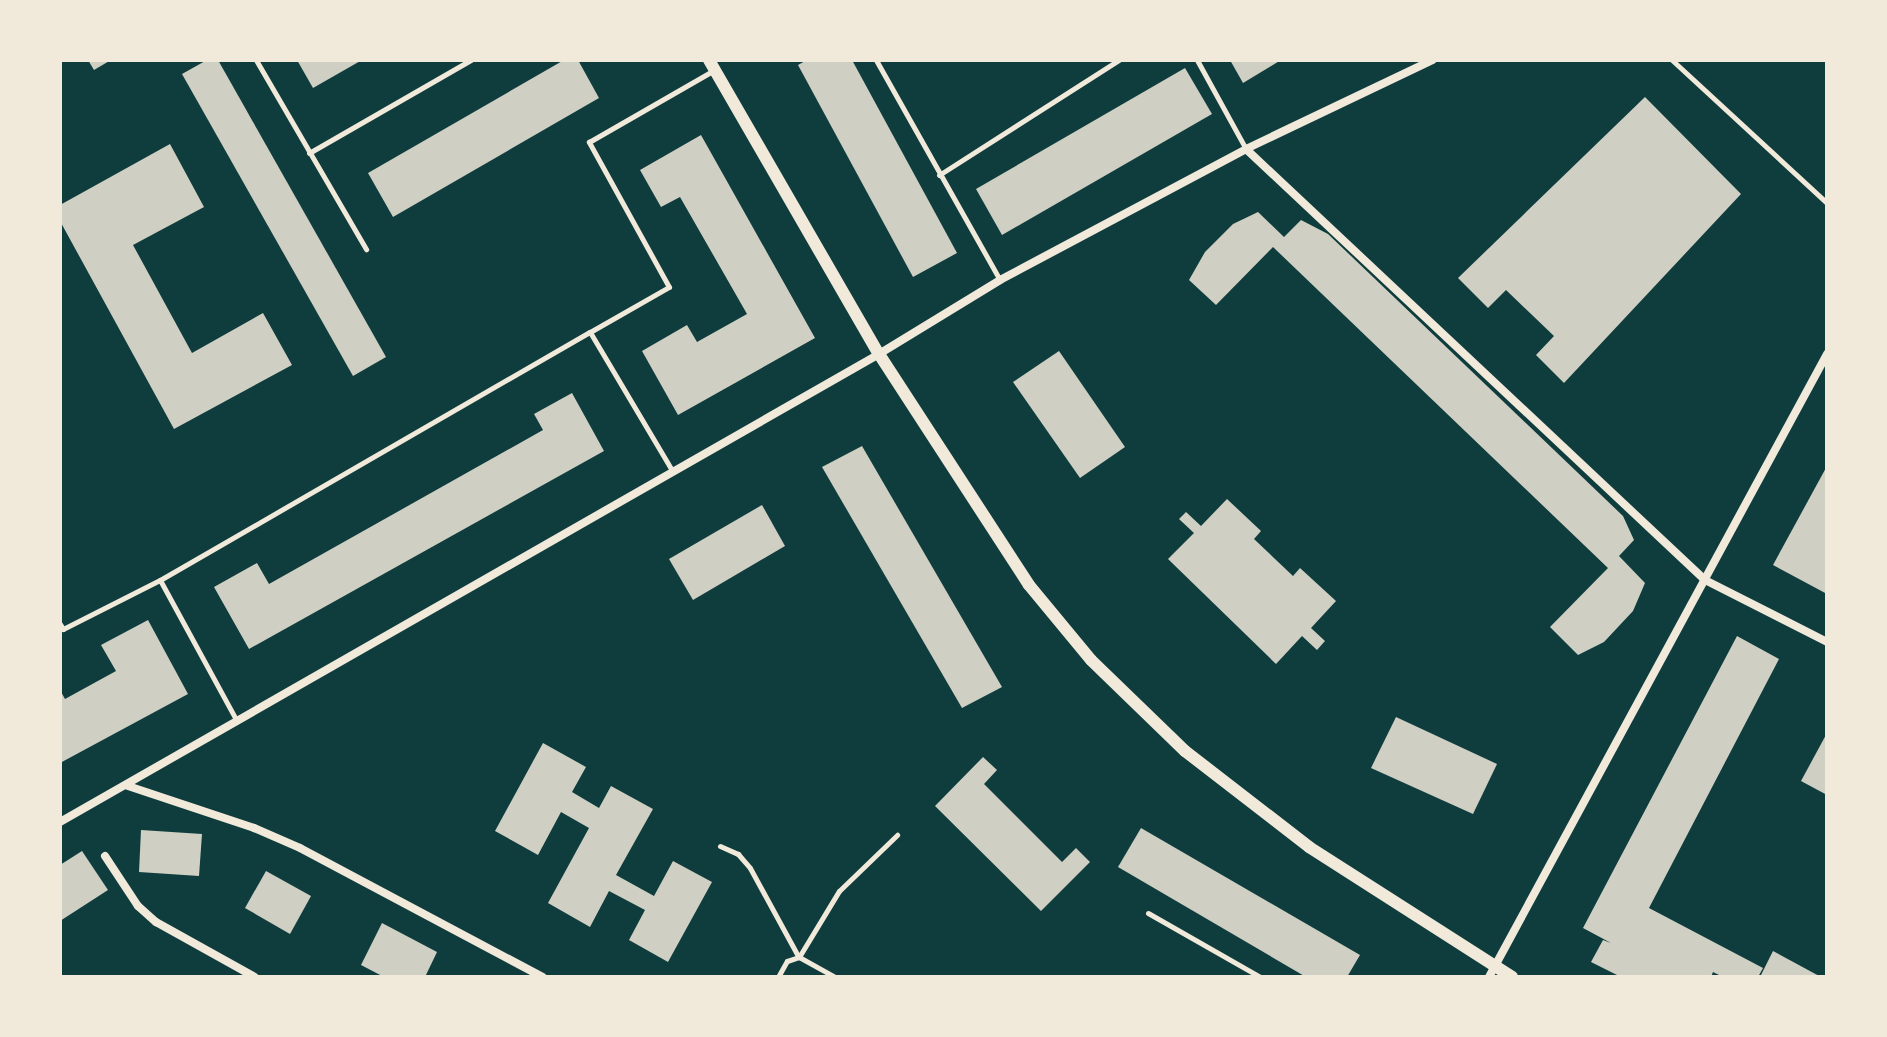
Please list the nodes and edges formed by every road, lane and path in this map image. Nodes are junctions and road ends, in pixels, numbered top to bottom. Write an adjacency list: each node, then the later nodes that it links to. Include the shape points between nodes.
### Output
1 (256, 60): 10 (lane)
2 (471, 60): 10 (lane)
3 (876, 60): 11 (lane)
4 (1119, 60): 11 (lane)
5 (1197, 60): 9 (lane)
6 (1433, 60): 9 (street)
7 (1672, 60): 12 (lane)
8 (712, 65): 15 (lane, via 589,142 669,287); 16 (street)
9 (1246, 149): 14 (street); 20 (street)
10 (309, 153): 13 (lane)
11 (939, 175): 14 (lane)
12 (1827, 203)
13 (366, 249)
14 (1000, 280): 16 (street)
15 (590, 332): 18 (lane); 19 (lane)
16 (879, 354): 18 (street); 31 (street, via 1029,585 1091,660 1185,751 1309,847)
17 (1827, 354): 20 (street)
18 (673, 472): 23 (street)
19 (160, 580): 21 (lane, via 63,629); 23 (lane)
20 (1705, 580): 22 (street); 31 (street)
21 (60, 624)
22 (1827, 642)
23 (238, 722): 24 (street)
24 (128, 786): 25 (street); 33 (street, via 300,848)
25 (60, 822)
26 (897, 835): 30 (lane, via 839,891)
27 (720, 846): 30 (lane, via 738,854 750,868)
28 (105, 856): 32 (street, via 138,906 156,922)
29 (1148, 913): 36 (lane)
30 (799, 957): 34 (lane, via 787,961); 35 (lane)
31 (1492, 972): 37 (street)
32 (255, 977)
33 (543, 977)
34 (778, 977)
35 (835, 977)
36 (1260, 977)
37 (1512, 977)

